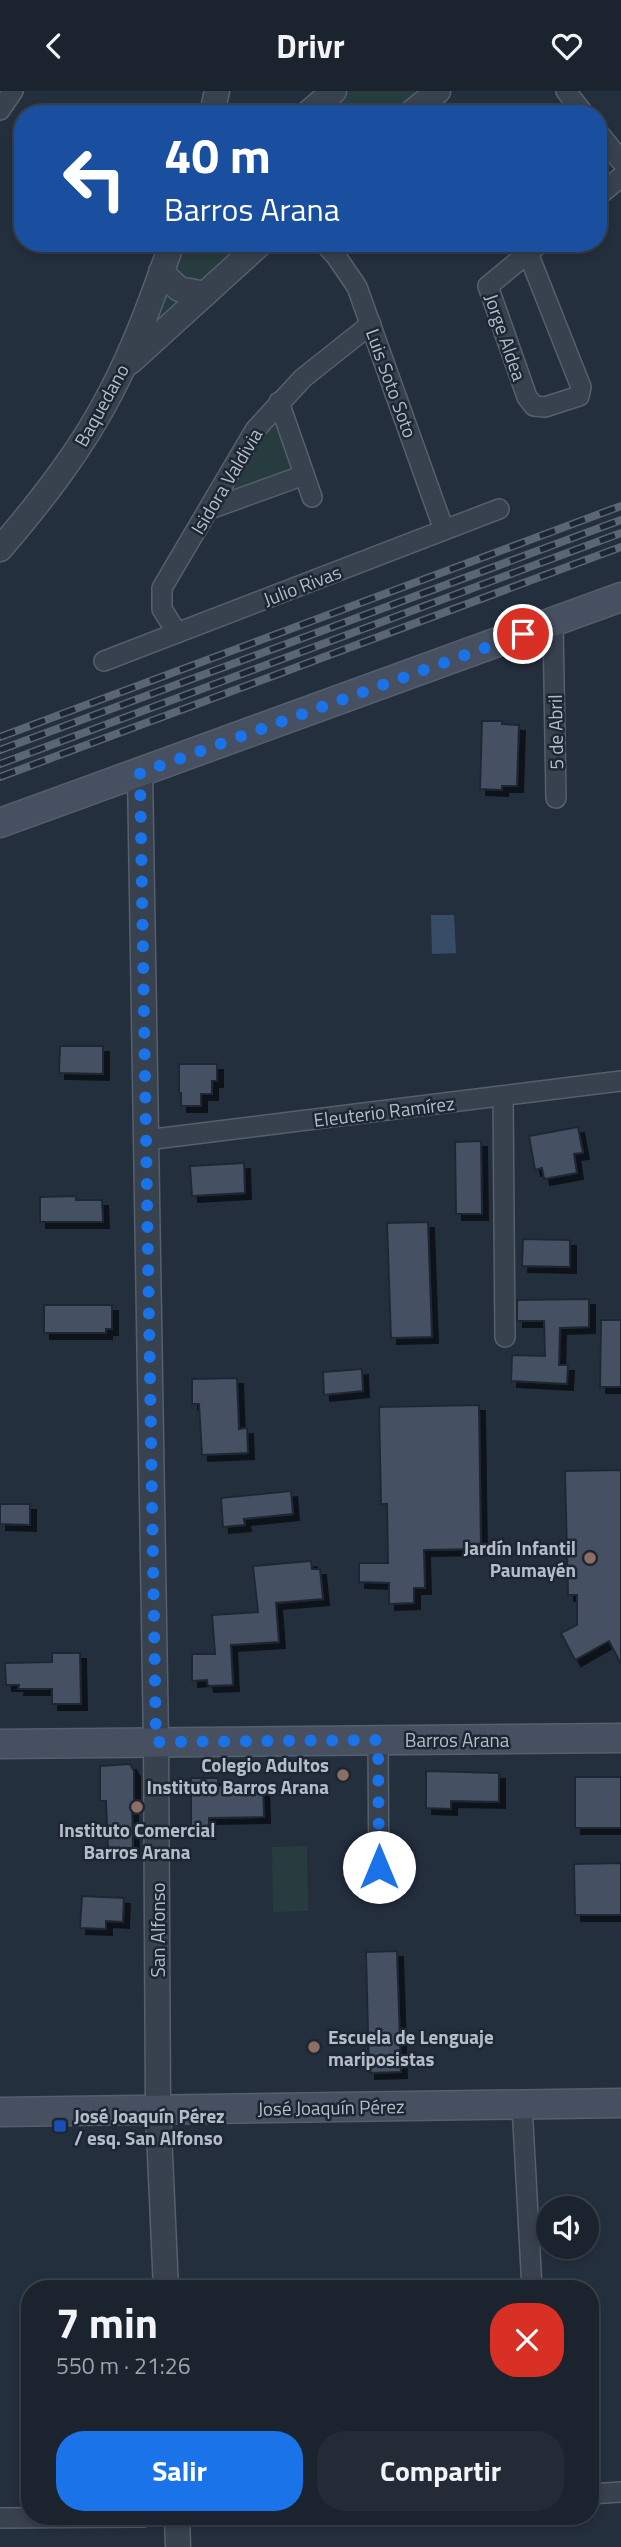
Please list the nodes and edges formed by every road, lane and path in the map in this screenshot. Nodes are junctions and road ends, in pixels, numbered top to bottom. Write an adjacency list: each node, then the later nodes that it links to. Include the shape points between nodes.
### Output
1 (13, 91): 8 (street)
2 (334, 91): 5 (street)
3 (438, 91): 6 (street)
4 (566, 91): 7 (street)
5 (318, 105)
6 (421, 105)
7 (577, 105)
8 (0, 110)
9 (607, 143): 10 (street)
10 (621, 160)
11 (621, 177): 12 (street)
12 (607, 189)
13 (169, 252): 18 (street, Baquedano)
14 (251, 252): 19 (street)
15 (332, 252): 20 (street, Luis Soto Soto, via 357,287)
16 (529, 252): 17 (street, Jorge Aldea, via 488,286 527,397 534,406 545,407 579,396 581,387)
17 (535, 252)
18 (161, 272): 19 (street, via 179,289); 21 (street, Baquedano)
19 (205, 294): 21 (street)
20 (371, 324): 22 (street, Isidora Valdivia); 27 (street, Luis Soto Soto)
21 (124, 367): 28 (street, Baquedano, via 68,463)
22 (279, 401): 23 (street); 25 (street, Isidora Valdivia, via 255,430)
23 (304, 475): 24 (street); 25 (street)
24 (312, 498)
25 (210, 509): 31 (street, Isidora Valdivia, via 162,588 162,609)
26 (499, 509): 27 (street, Julio Rivas)
27 (444, 530): 31 (street, Julio Rivas)
28 (0, 549)
29 (621, 597): 30 (main road)
30 (553, 623): 33 (main road); 34 (street, 5 de Abril)
31 (177, 633): 32 (street, Julio Rivas)
32 (104, 661)
33 (140, 773): 35 (main road); 38 (street, San Alfonso)
34 (556, 798)
35 (0, 823)
36 (621, 1081): 37 (street, Eleuterio Ramírez)
37 (503, 1096): 38 (street, Eleuterio Ramírez); 39 (street)
38 (146, 1140): 42 (street, San Alfonso)
39 (505, 1337)
40 (621, 1738): 41 (main road, Barros Arana)
41 (378, 1740): 42 (main road, Barros Arana); 44 (street)
42 (156, 1742): 43 (main road, Barros Arana); 47 (street, San Alfonso)
43 (0, 1744)
44 (379, 1893)
45 (621, 2103): 46 (main road, José Joaquín Pérez)
46 (522, 2104): 47 (main road, José Joaquín Pérez); 50 (street)
47 (158, 2110): 48 (main road, José Joaquín Pérez); 49 (street, San Alfonso)
48 (0, 2112)
49 (166, 2280)
50 (532, 2280)
51 (621, 2492): 52 (street)
52 (599, 2493)
53 (0, 2518): 54 (street)
54 (21, 2518)
55 (177, 2525): 56 (street)
56 (178, 2547)

